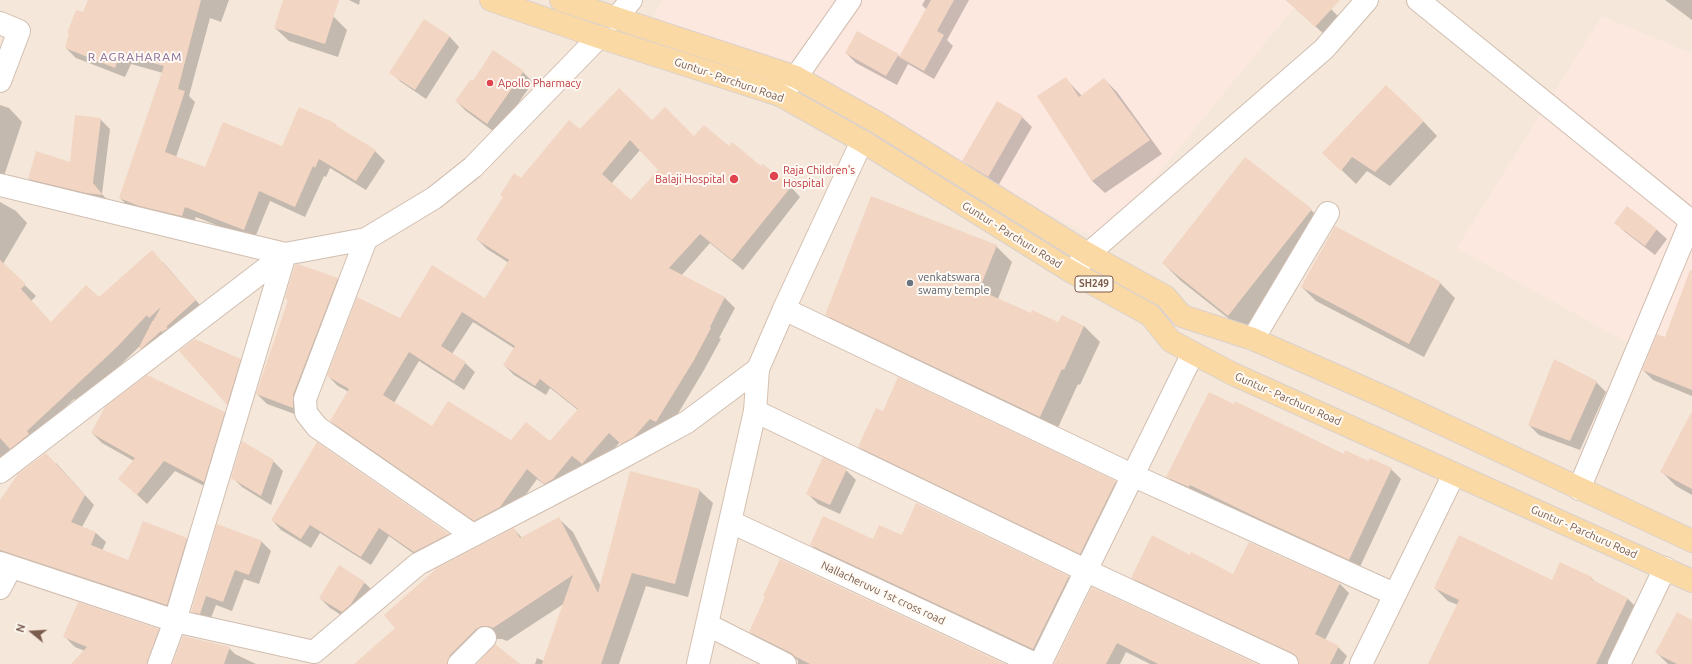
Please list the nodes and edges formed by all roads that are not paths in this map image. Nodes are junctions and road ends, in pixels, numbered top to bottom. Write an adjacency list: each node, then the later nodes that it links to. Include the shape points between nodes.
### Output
1 (492, 0): 9 (main road, Guntur - Parchuru Road / SH249)
2 (561, 0): 7 (main road, Guntur - Parchuru Road / SH249)
3 (631, 0): 7 (street)
4 (850, 0): 10 (street)
5 (1367, 0): 18 (street, via 1324,49)
6 (1418, 0): 28 (street, via 1690,221)
7 (616, 19): 9 (main road); 10 (main road, Guntur - Parchuru Road / SH249)
8 (0, 23): 11 (street, via 19,31)
9 (599, 37): 12 (main road, Guntur - Parchuru Road / SH249); 16 (street, via 473,167 434,198)
10 (796, 77): 12 (street); 18 (main road, Guntur - Parchuru Road / SH249, via 878,123)
11 (0, 81)
12 (780, 95): 13 (main road, Guntur - Parchuru Road / SH249)
13 (862, 141): 19 (main road, Guntur - Parchuru Road / SH249); 20 (street)
14 (0, 185): 17 (street)
15 (1328, 212): 21 (street)
16 (366, 239): 17 (street); 30 (street, via 306,399 306,413 317,427)
17 (285, 254): 25 (street); 38 (street)
18 (1088, 254): 19 (street); 21 (main road, Guntur - Parchuru Road / SH249, via 1166,297 1182,316)
19 (1072, 272): 22 (main road, Guntur - Parchuru Road / SH249, via 1150,315 1171,341)
20 (784, 309): 23 (street); 27 (street)
21 (1253, 339): 28 (main road, Guntur - Parchuru Road / SH249, via 1391,400)
22 (1192, 353): 26 (main road, Guntur - Parchuru Road / SH249); 27 (street)
23 (758, 369): 24 (street); 30 (street, via 687,422)
24 (755, 411): 29 (street); 34 (street)
25 (0, 472)
26 (1454, 474): 33 (main road, Guntur - Parchuru Road / SH249); 37 (street)
27 (1132, 475): 34 (street); 37 (street)
28 (1578, 489): 31 (main road, Guntur - Parchuru Road / SH249)
29 (731, 522): 39 (street); 46 (street, Nallacheruvu 1st cross road)
30 (473, 535): 41 (street, via 418,564)
31 (1692, 541)
32 (6, 565): 36 (street); 38 (street)
33 (1665, 568): 35 (main road, Guntur - Parchuru Road / SH249); 50 (street)
34 (1087, 571): 47 (street); 48 (street)
35 (1692, 581)
36 (0, 588)
37 (1394, 594): 49 (street)
38 (175, 621): 41 (street); 42 (street)
39 (708, 625): 44 (street); 45 (street)
40 (485, 638): 43 (street)
41 (320, 658)
42 (159, 664)
43 (459, 664)
44 (698, 664)
45 (785, 664)
46 (1035, 664)
47 (1040, 664)
48 (1287, 664)
49 (1361, 664)
50 (1619, 664)

